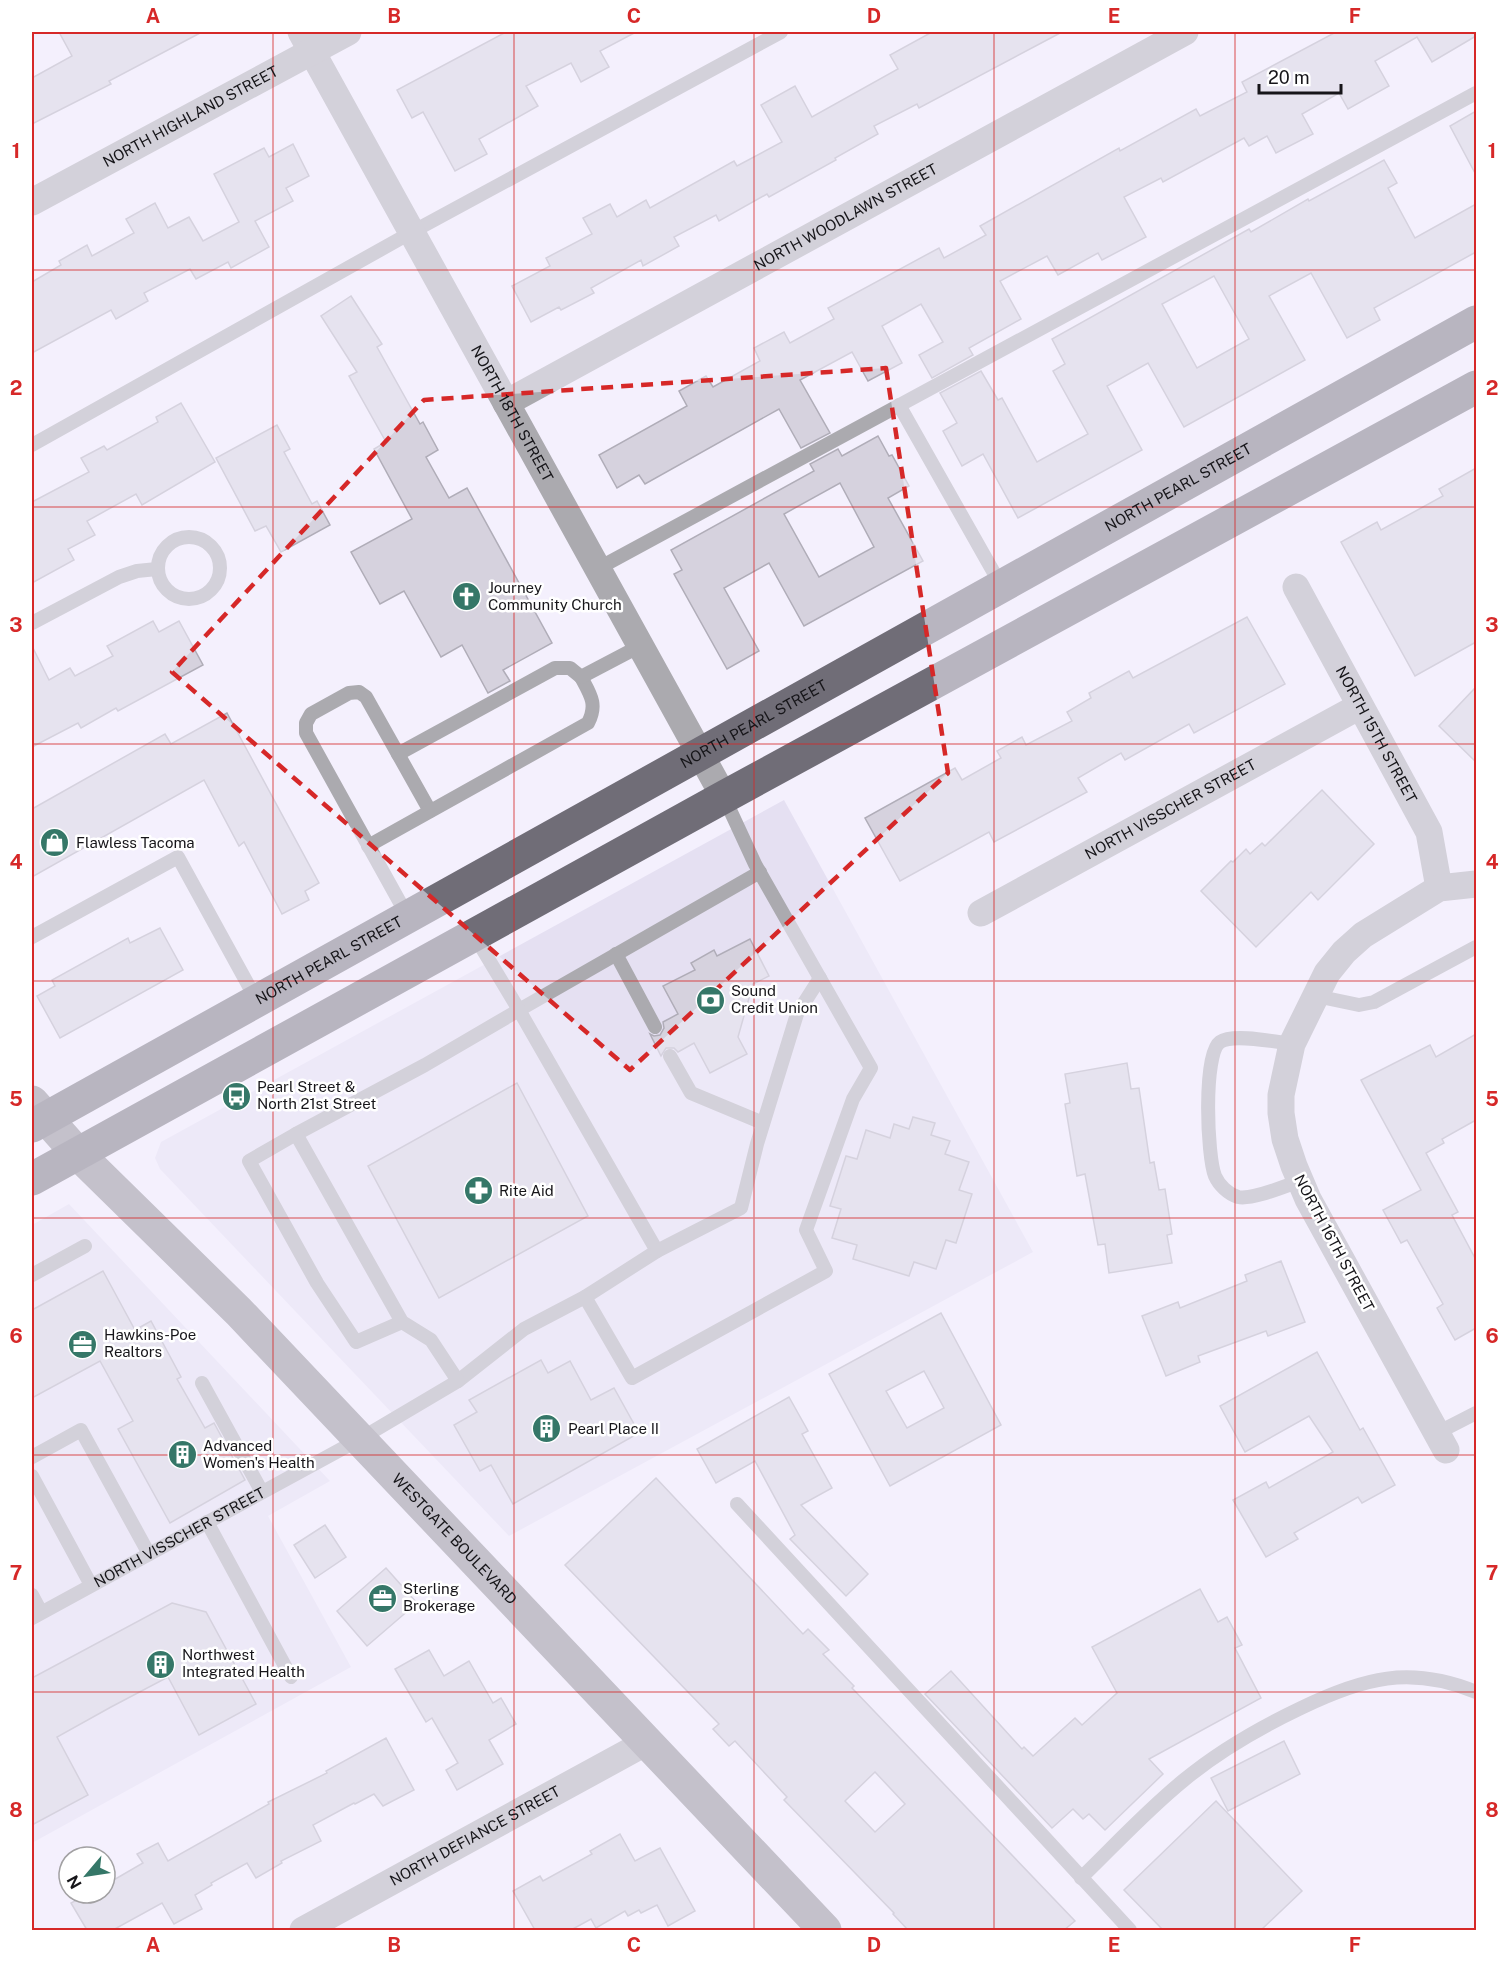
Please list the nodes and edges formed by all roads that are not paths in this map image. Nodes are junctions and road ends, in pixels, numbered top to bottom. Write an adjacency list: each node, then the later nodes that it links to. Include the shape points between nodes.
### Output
1 (348, 32): 4 (street, NORTH HIGHLAND STREET)
2 (781, 32): 7 (lane)
3 (1185, 32): 10 (street, NORTH WOODLAWN STREET)
4 (307, 41): 6 (street, NORTH HIGHLAND STREET); 7 (street, NORTH 18TH STREET)
5 (1476, 93): 11 (lane)
6 (32, 202)
7 (412, 232): 10 (street, NORTH 18TH STREET); 12 (lane)
8 (1476, 322): 15 (main road, NORTH PEARL STREET)
9 (1476, 387): 23 (main road)
10 (506, 403): 14 (street, NORTH 18TH STREET)
11 (899, 405): 14 (lane); 15 (lane)
12 (32, 445)
13 (157, 569): 13 (lane, via 159,580 173,596 195,600 213,589 220,568 213,548 194,537 183,537 164,549); 17 (lane, via 119,577)
14 (597, 569): 18 (street, NORTH 18TH STREET)
15 (1002, 587): 22 (main road, NORTH PEARL STREET)
16 (1296, 587): 20 (street, NORTH 15TH STREET)
17 (32, 623)
18 (640, 646): 19 (lane); 22 (street, NORTH 18TH STREET)
19 (581, 677): 21 (lane, via 570,668 555,668); 24 (lane, via 594,711 588,723)
20 (1360, 706): 28 (street, NORTH 15TH STREET, via 1429,832); 29 (street, NORTH VISSCHER STREET)
21 (398, 754): 24 (lane); 25 (lane, via 366,697 359,692 349,693 312,714 306,723 306,734)
22 (700, 755): 23 (street, NORTH 18TH STREET); 30 (main road, NORTH PEARL STREET)
23 (724, 797): 26 (lane); 31 (main road)
24 (430, 811): 25 (lane)
25 (368, 846): 30 (lane)
26 (760, 873): 34 (lane); 35 (lane)
27 (1476, 884): 28 (street)
28 (1439, 888): 36 (street, via 1350,946 1327,973)
29 (981, 913)
30 (409, 917): 37 (main road, NORTH PEARL STREET)
31 (474, 935): 38 (lane); 45 (main road)
32 (32, 937): 37 (lane, via 178,857)
33 (1476, 947): 36 (lane, via 1374,1002 1359,1005)
34 (616, 954): 38 (lane); 39 (lane)
35 (820, 978): 43 (lane, NORTH VISSCHER STREET, via 797,1014); 51 (lane, via 871,1068 853,1099 806,1230 826,1271 632,1378)
36 (1317, 996): 40 (street)
37 (257, 1001): 42 (main road, NORTH PEARL STREET)
38 (519, 1010): 44 (lane); 49 (lane)
39 (655, 1027)
40 (1297, 1034): 47 (street, NORTH 16TH STREET, via 1284,1080 1281,1113 1285,1139); 47 (lane, via 1222,1040 1211,1056 1208,1108 1210,1158 1216,1177 1230,1193 1249,1197)
41 (670, 1056): 43 (lane, via 691,1093)
42 (36, 1115): 45 (street, WESTGATE BOULEVARD)
43 (763, 1123): 49 (lane, NORTH VISSCHER STREET, via 741,1208)
44 (296, 1134): 52 (lane); 52 (lane, via 249,1161 317,1283 357,1342)
45 (78, 1154): 46 (main road); 56 (street, WESTGATE BOULEVARD, via 239,1312)
46 (32, 1179)
47 (1300, 1181): 57 (street, NORTH 16TH STREET)
48 (85, 1246): 50 (lane)
49 (657, 1251): 51 (lane, NORTH VISSCHER STREET)
50 (32, 1275)
51 (585, 1297): 53 (lane, NORTH VISSCHER STREET, via 524,1329)
52 (402, 1322): 53 (lane, via 431,1340)
53 (458, 1381): 56 (lane, NORTH VISSCHER STREET)
54 (202, 1383): 60 (lane)
55 (1476, 1413): 57 (lane)
56 (360, 1439): 60 (lane, NORTH VISSCHER STREET); 69 (street, WESTGATE BOULEVARD)
57 (1442, 1442)
58 (32, 1457): 63 (lane, via 81,1430)
59 (32, 1476): 64 (lane)
60 (262, 1492): 62 (lane, NORTH VISSCHER STREET)
61 (737, 1504): 70 (lane)
62 (207, 1522): 63 (lane, NORTH VISSCHER STREET); 67 (lane)
63 (149, 1554): 64 (lane, NORTH VISSCHER STREET)
64 (91, 1586): 66 (lane, NORTH VISSCHER STREET)
65 (32, 1595): 66 (lane)
66 (36, 1615)
67 (291, 1677)
68 (1476, 1692): 70 (lane, via 1425,1678 1389,1677 1331,1693 1276,1719 1217,1755 1158,1803)
69 (647, 1742): 71 (street, NORTH DEFIANCE STREET); 72 (street, WESTGATE BOULEVARD)
70 (1081, 1878): 73 (lane)
71 (303, 1930)
72 (825, 1930)
73 (1130, 1930)

